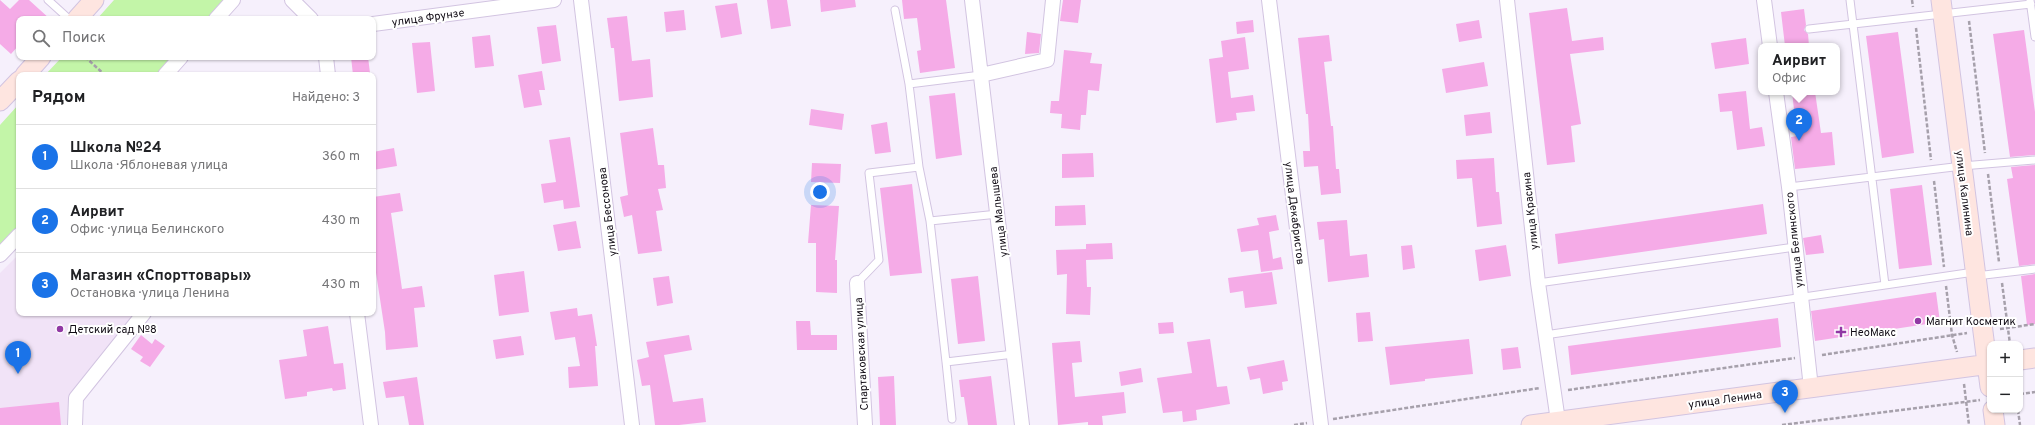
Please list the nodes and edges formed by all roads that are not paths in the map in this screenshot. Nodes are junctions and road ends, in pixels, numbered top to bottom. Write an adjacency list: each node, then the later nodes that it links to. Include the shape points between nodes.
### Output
1 (48, 0): 16 (lane)
2 (94, 0): 17 (main road)
3 (233, 0): 18 (street)
4 (292, 0): 19 (street)
5 (554, 0): 20 (street, улица Фрунзе)
6 (581, 0): 69 (street, улица Бессонова)
7 (972, 0): 31 (street, улица Малышева)
8 (1053, 0): 31 (street, via 1047,60)
9 (1269, 0): 66 (street, улица Декабристов)
10 (1507, 0): 49 (street, улица Красина)
11 (1764, 0): 24 (street)
12 (1850, 0): 21 (lane)
13 (2031, 2): 14 (lane); 23 (lane)
14 (1942, 7): 21 (lane); 37 (main road, улица Калинина)
15 (895, 10): 33 (lane)
16 (66, 16)
17 (79, 16)
18 (219, 16)
19 (308, 16)
20 (376, 24)
21 (1853, 24): 22 (lane); 39 (lane)
22 (1809, 29)
23 (2035, 37)
24 (1770, 43)
25 (38, 60): 28 (main road)
26 (178, 60): 29 (street)
27 (326, 60): 30 (street)
28 (27, 72)
29 (168, 72)
30 (328, 72)
31 (981, 75): 33 (lane); 41 (street, улица Малышева)
32 (16, 84): 35 (main road)
33 (909, 84): 38 (lane)
34 (1776, 95): 40 (street, улица Белинского)
35 (0, 101)
36 (2035, 160): 37 (lane)
37 (1962, 166): 39 (lane); 47 (main road, улица Калинина)
38 (919, 168): 42 (lane); 48 (lane, via 869,173 879,260)
39 (1872, 177): 40 (lane); 50 (lane)
40 (1789, 187): 44 (street, улица Белинского)
41 (998, 214): 42 (lane); 55 (street, улица Малышева)
42 (930, 220): 59 (lane)
43 (16, 238): 45 (street)
44 (1795, 247): 49 (lane); 51 (street, улица Белинского)
45 (0, 255)
46 (2035, 269): 47 (lane)
47 (1976, 274): 50 (lane); 56 (main road, улица Калинина)
48 (857, 283): 70 (street, Спартаковская улица)
49 (1538, 283): 54 (street, улица Красина)
50 (1885, 285): 51 (lane)
51 (1800, 298): 54 (lane); 61 (street, улица Белинского)
52 (142, 316): 67 (street, via 76,398)
53 (357, 316): 68 (street)
54 (1545, 335): 65 (street, улица Красина)
55 (1014, 354): 59 (lane); 71 (street, улица Малышева)
56 (1987, 357)
57 (2035, 358): 58 (main road)
58 (2023, 360)
59 (946, 362): 63 (lane)
60 (1987, 364): 61 (main road, улица Ленина)
61 (1811, 388): 64 (main road, улица Ленина)
62 (1993, 413): 73 (main road)
63 (952, 419)
64 (1588, 421): 65 (main road, улица Ленина)
65 (1558, 422): 72 (main road, улица Ленина)
66 (1321, 423)
67 (75, 425)
68 (371, 425)
69 (632, 425)
70 (865, 425)
71 (1022, 425)
72 (1531, 425)
73 (1995, 425)

